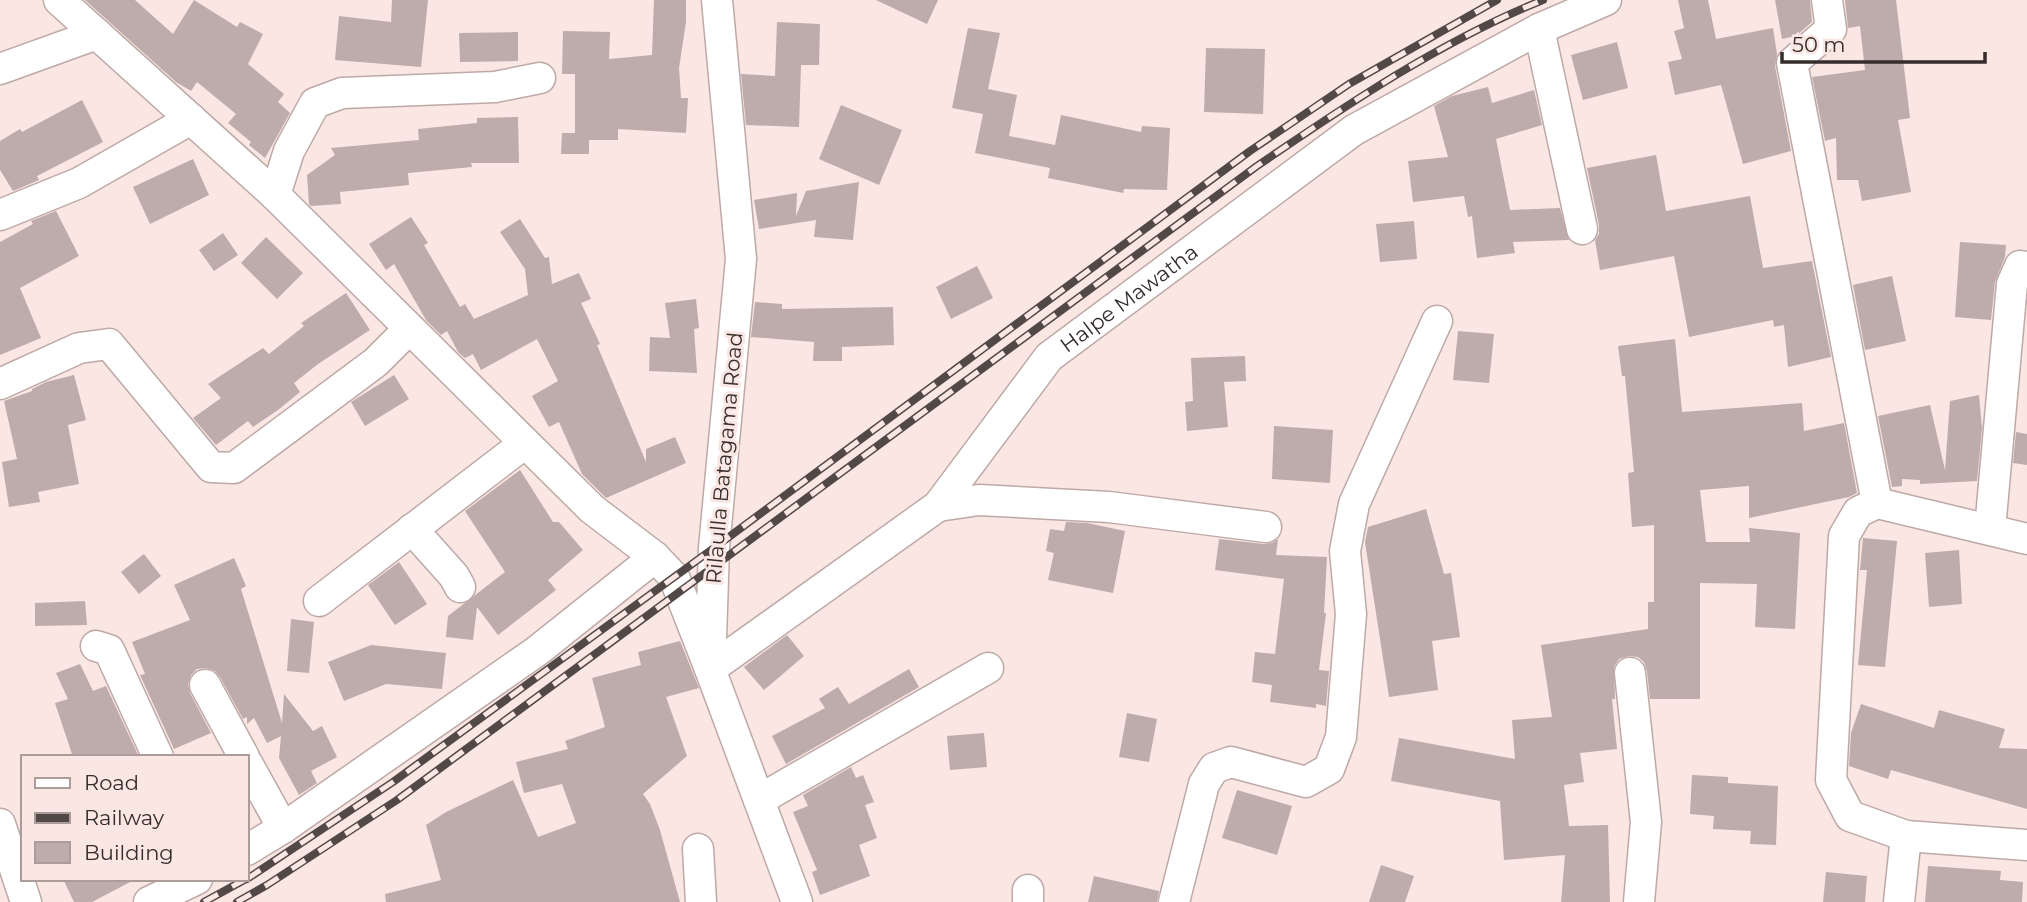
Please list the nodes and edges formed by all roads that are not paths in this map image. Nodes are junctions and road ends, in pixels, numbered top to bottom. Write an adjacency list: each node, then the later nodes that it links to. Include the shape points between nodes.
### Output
1 (59, 0): 6 (street)
2 (717, 0): 29 (street, Rilaulla Batagama Road, via 741,259 714,548)
3 (1606, 0): 5 (street, Halpe Mawatha)
4 (1827, 0): 18 (street, via 1831,30 1792,63)
5 (1539, 29): 12 (street); 19 (street, Halpe Mawatha, via 1354,130 1049,357)
6 (97, 34): 7 (street); 9 (street)
7 (0, 69)
8 (540, 78): 10 (street, via 495,88 342,93 315,103 289,151)
9 (191, 119): 10 (street); 11 (street, via 79,183)
10 (275, 195): 15 (street)
11 (0, 215)
12 (1582, 229)
13 (2027, 267): 22 (street, via 2020,266 2012,284)
14 (1437, 321): 47 (street, via 1354,504 1345,551 1351,614 1341,737 1329,769 1306,782 1231,762 1214,768 1204,784)
15 (409, 329): 16 (street, via 376,362 234,468 211,467 109,344 79,348); 17 (street)
16 (0, 384)
17 (525, 443): 21 (street); 24 (street, via 592,509)
18 (1877, 503): 22 (street); 38 (street, via 1857,512 1844,536 1831,780 1850,816)
19 (938, 506): 20 (street, via 979,500 1109,507); 29 (street, Halpe Mawatha)
20 (1266, 527)
21 (412, 529): 25 (street); 26 (street)
22 (1990, 529): 23 (street)
23 (2027, 539)
24 (654, 557): 29 (street, via 674,577); 37 (street, via 537,651)
25 (460, 587)
26 (319, 601)
27 (96, 646): 32 (street, via 110,650)
28 (988, 668): 35 (street)
29 (710, 669): 35 (street, Rilaulla Batagama Road)
30 (1630, 673): 48 (street, via 1646,822)
31 (205, 685): 33 (street)
32 (157, 755)
33 (243, 755)
34 (248, 764): 37 (street)
35 (759, 800): 46 (street, Rilaulla Batagama Road)
36 (0, 824): 43 (street)
37 (283, 828): 40 (street)
38 (1906, 836): 39 (street); 49 (street)
39 (2027, 845)
40 (248, 849)
41 (698, 849): 45 (street)
42 (193, 881): 44 (street)
43 (26, 902)
44 (149, 902)
45 (701, 902)
46 (797, 902)
47 (1174, 902)
48 (1639, 902)
49 (1899, 902)

